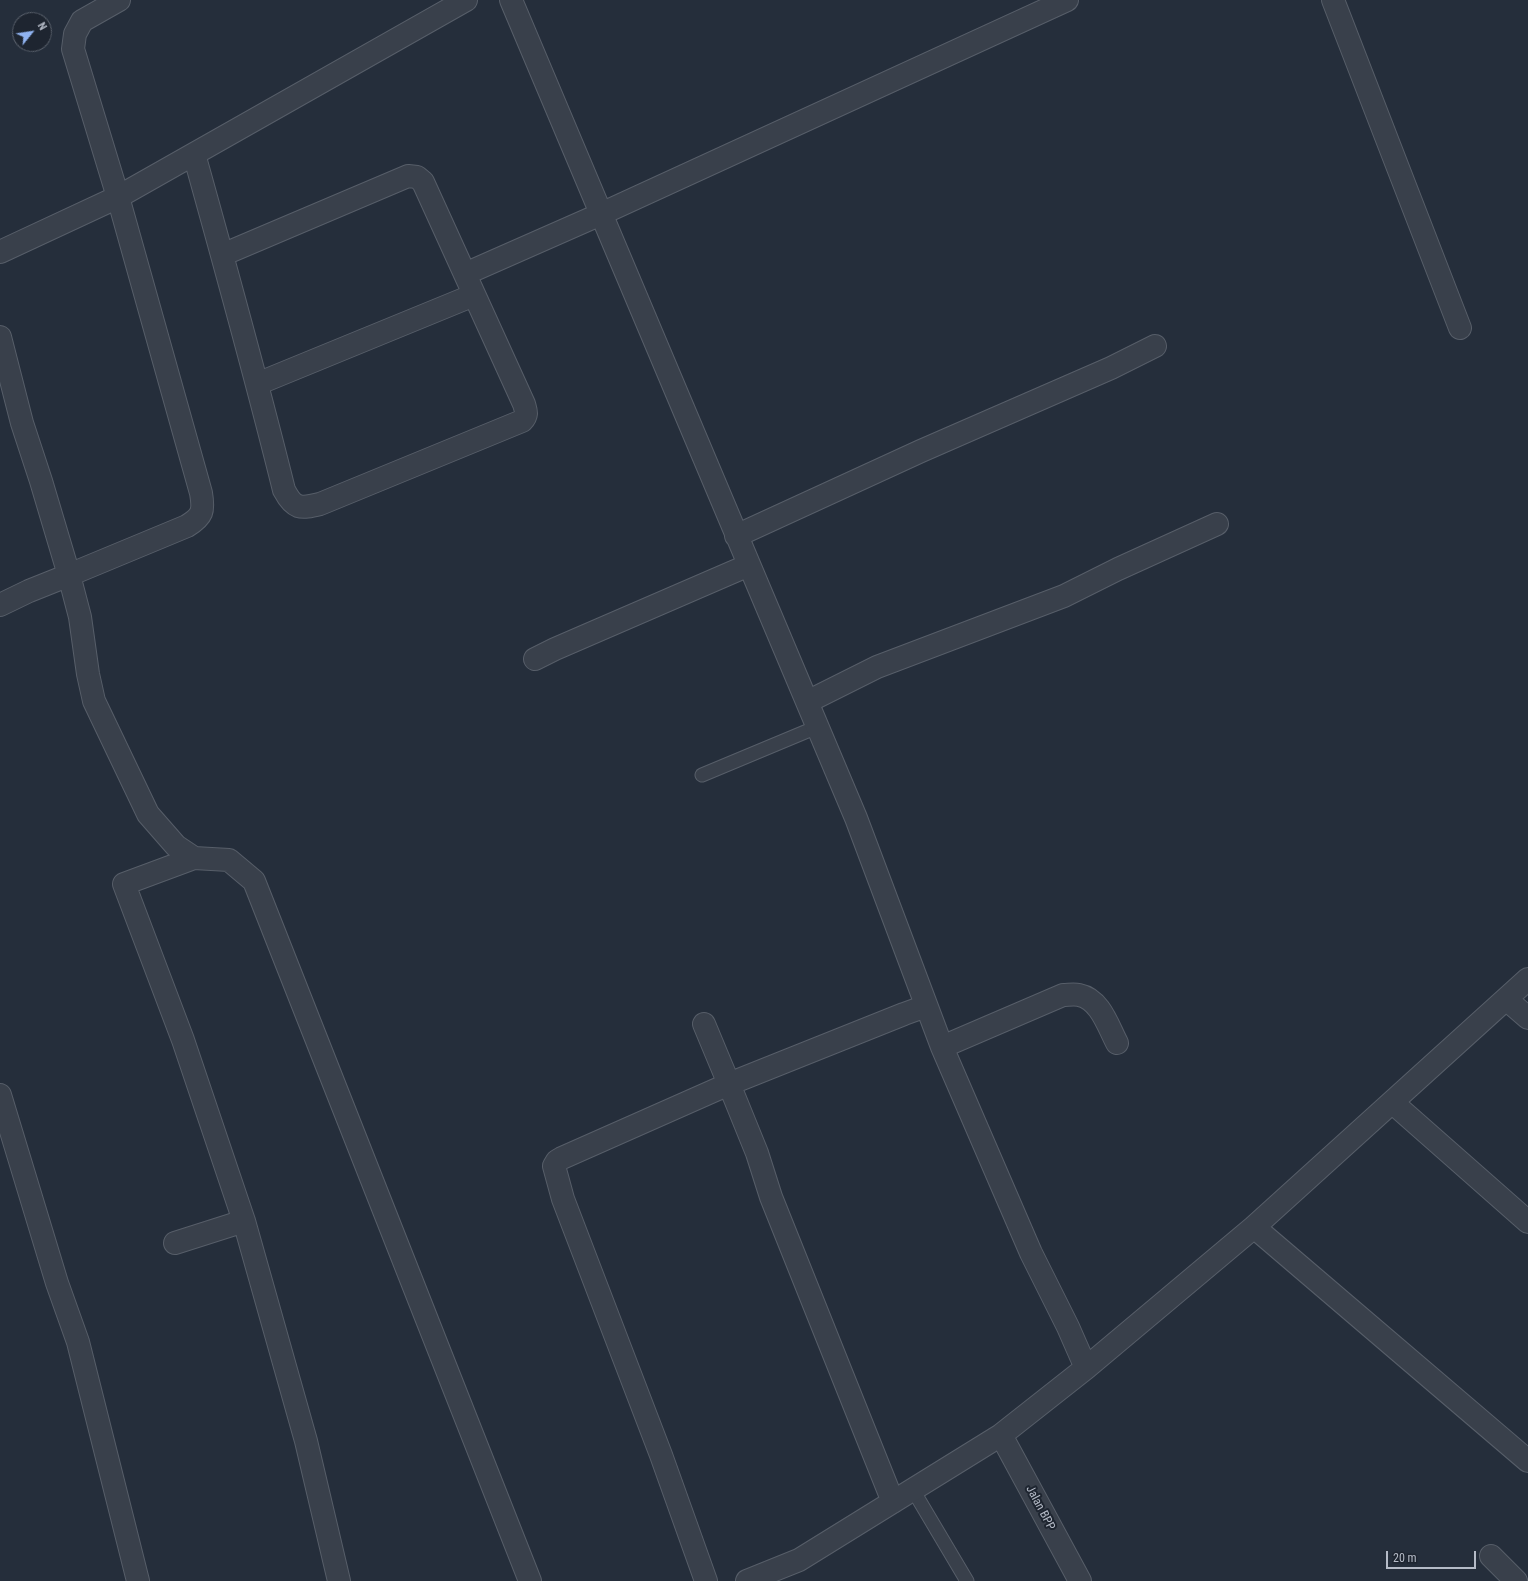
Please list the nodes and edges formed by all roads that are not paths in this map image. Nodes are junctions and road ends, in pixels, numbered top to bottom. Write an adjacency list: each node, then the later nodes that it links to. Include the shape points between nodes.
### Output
1 (119, 0): 7 (street, via 82,21 75,34 73,49)
2 (466, 0): 6 (street)
3 (511, 0): 8 (street)
4 (1067, 0): 8 (street)
5 (1333, 0): 13 (street)
6 (194, 154): 7 (street); 10 (street)
7 (118, 197): 9 (street); 20 (street, via 202,493 203,506 201,514 187,526)
8 (601, 214): 11 (street); 18 (street)
9 (0, 252)
10 (222, 255): 11 (street, via 408,176 417,177 422,182); 16 (street)
11 (465, 274): 12 (street)
12 (474, 295): 16 (street); 16 (street, via 524,404 527,413 522,422 305,508 292,504 284,490)
13 (1460, 328)
14 (0, 337): 20 (street, via 22,423)
15 (1155, 346): 18 (street)
16 (258, 384)
17 (1217, 524): 23 (street, via 1064,596 877,667)
18 (736, 536): 19 (street)
19 (749, 565): 22 (street); 23 (street)
20 (69, 575): 21 (street); 26 (street, via 80,617 94,701 148,814 176,846)
21 (0, 605)
22 (535, 659)
23 (807, 702): 24 (street)
24 (817, 727): 25 (lane); 29 (street, via 856,818)
25 (702, 775)
26 (194, 858): 37 (street, via 124,884 183,1040); 50 (street, via 229,860 254,881)
27 (1528, 979): 28 (street)
28 (1506, 999): 30 (street); 36 (street)
29 (926, 1006): 33 (street); 34 (street)
30 (1528, 1018)
31 (704, 1024): 34 (street)
32 (1117, 1043): 33 (street, via 1097,1006 1090,999 1078,994 1063,995)
33 (942, 1047): 41 (street, via 1032,1253)
34 (729, 1084): 45 (street, via 757,1153 771,1197); 51 (street, via 562,1158 554,1166 563,1199 661,1455)
35 (0, 1095): 48 (street, via 57,1283 78,1342)
36 (1392, 1103): 38 (street); 39 (street)
37 (244, 1221): 40 (street); 49 (street, via 306,1441)
38 (1528, 1222)
39 (1254, 1228): 41 (street); 43 (street)
40 (175, 1243)
41 (1086, 1368): 42 (street)
42 (1001, 1435): 44 (street); 54 (street, Jalan BPP)
43 (1528, 1462)
44 (913, 1490): 45 (street); 53 (lane)
45 (893, 1502): 47 (street, via 799,1560)
46 (1491, 1556): 55 (street)
47 (791, 1573): 52 (street)
48 (138, 1581)
49 (339, 1581)
50 (530, 1581)
51 (706, 1581)
52 (748, 1581)
53 (967, 1581)
54 (1080, 1581)
55 (1516, 1581)

